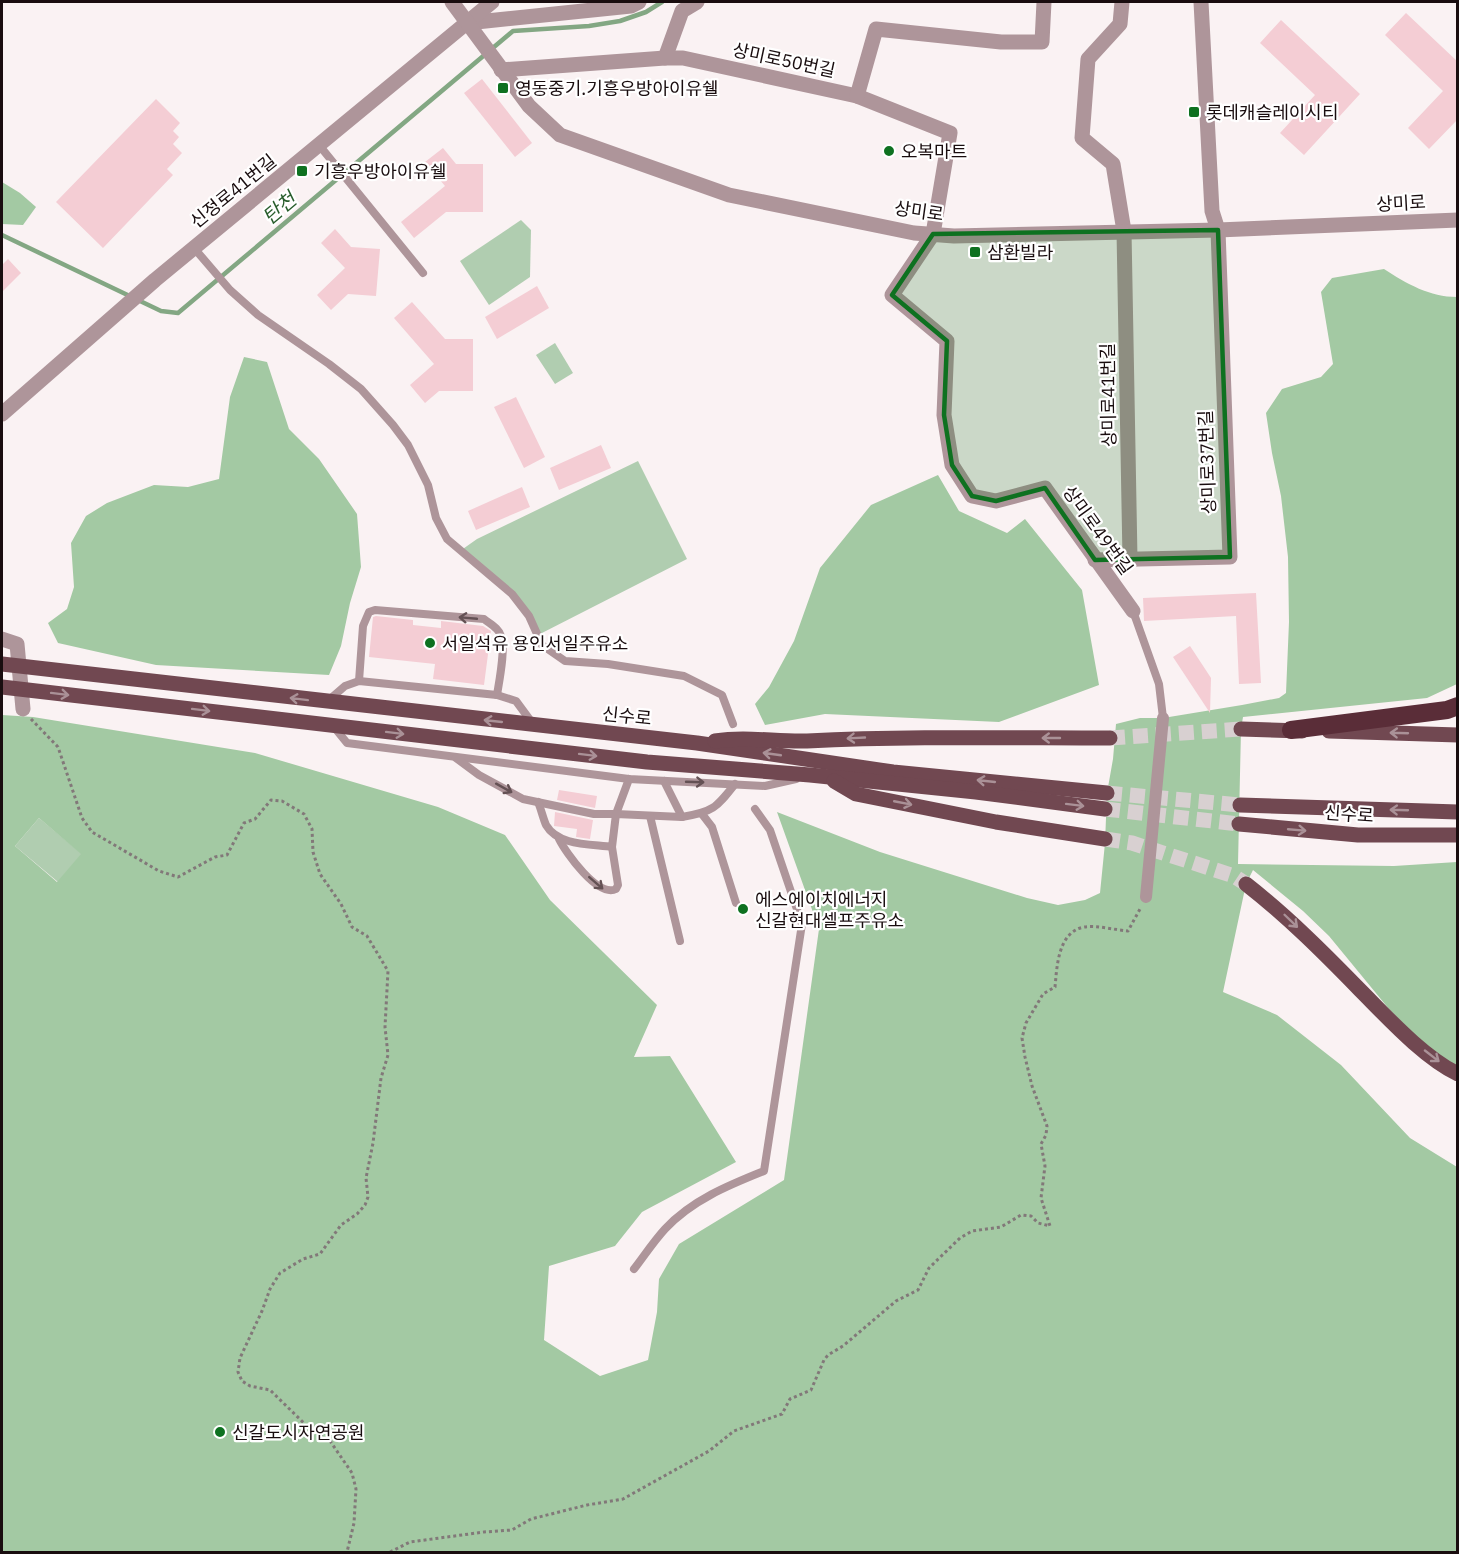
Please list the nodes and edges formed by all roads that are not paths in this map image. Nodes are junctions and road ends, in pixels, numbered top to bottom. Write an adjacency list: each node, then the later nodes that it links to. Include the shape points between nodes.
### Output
1 (452, 2): 8 (street, 상미로)
2 (492, 2): 8 (street, 신정로41번길)
3 (639, 2): 8 (street, via 632,6)
4 (697, 2): 9 (street, via 682,11)
5 (1044, 2): 11 (street, via 1042,42 1001,42 876,28)
6 (1122, 2): 15 (street, 상미로41번길, via 1120,24 1088,59 1082,138 1113,164)
7 (1202, 2): 14 (street, via 1212,211)
8 (467, 23): 10 (street, 상미로); 12 (street, 신정로41번길)
9 (665, 58): 10 (street, 상미로50번길); 11 (street, 상미로50번길, via 683,58)
10 (501, 70): 16 (street, 상미로, via 529,106 560,135 729,195)
11 (857, 96): 16 (street, 상미로50번길, via 950,133)
12 (319, 145): 17 (street, 신정로41번길); 18 (lane)
13 (1458, 219): 14 (street, 상미로)
14 (1218, 230): 15 (street, 상미로); 20 (street, 상미로37번길, via 1230,557)
15 (1124, 231): 16 (street, 상미로); 20 (street, 상미로41번길)
16 (933, 234): 21 (street, 상미로49번길, via 892,295 947,341 944,415 952,465 972,496 996,501 1045,488)
17 (194, 248): 19 (street, 신정로41번길); 32 (lane, via 258,315 361,389 393,425 428,485 436,518 447,539 512,594 529,616 542,645 565,661 684,676 722,695)
18 (423, 273)
19 (2, 414)
20 (1130, 559): 21 (street, 상미로37번길)
21 (1095, 560): 22 (street, 상미로49번길)
22 (1133, 611): 31 (lane, via 1159,684)
23 (2, 639): 30 (street, via 17,644)
24 (2, 664): 28 (main road, 신수로, one-way to 24)
25 (359, 681): 27 (lane); 27 (lane, one-way to 25, via 502,636 484,619 369,612 363,626); 28 (lane, via 345,686)
26 (2, 687): 33 (main road, 신수로, one-way to 33)
27 (497, 695): 34 (lane, via 516,701)
28 (326, 702): 34 (main road, 신수로, one-way to 28)
29 (1458, 706): 36 (highway)
30 (23, 709)
31 (1163, 718): 60 (street)
32 (733, 724)
33 (333, 725): 40 (lane, via 347,743); 41 (main road, 신수로, one-way to 41, via 647,762)
34 (534, 725): 39 (main road, 신수로)
35 (1240, 729): 36 (main road)
36 (1291, 730): 37 (main road, one-way to 36)
37 (1458, 735)
38 (1110, 738): 39 (main road, one-way to 39, via 735,738)
39 (697, 743): 42 (main road, 신수로, one-way to 39, via 1106,801)
40 (455, 757): 43 (lane); 46 (lane, one-way to 46, via 523,799)
41 (810, 775): 42 (main road, 신수로); 45 (lane, via 765,786)
42 (829, 778): 57 (main road, one-way to 57, via 856,794)
43 (629, 779): 44 (lane); 50 (lane)
44 (664, 781): 45 (lane, one-way to 45); 53 (lane)
45 (735, 784): 51 (lane, via 718,806)
46 (538, 802): 50 (lane, via 594,814); 56 (lane, via 547,826)
47 (1240, 805): 49 (main road, 신수로, one-way to 47)
48 (755, 809): 64 (lane, via 770,830 802,924 764,1171 694,1204 666,1228)
49 (1458, 812)
50 (616, 814): 52 (lane); 58 (lane)
51 (702, 814): 53 (lane); 61 (lane, via 712,828)
52 (650, 816): 53 (lane); 62 (lane)
53 (682, 817)
54 (1239, 824): 55 (main road, 신수로, one-way to 55, via 1358,835)
55 (1458, 835)
56 (559, 838): 58 (lane); 58 (lane, one-way to 58, via 566,854 600,888 612,891 618,885)
57 (1105, 839)
58 (612, 847)
59 (1246, 884): 63 (main road, one-way to 63, via 1277,908 1389,1020)
60 (1146, 897)
61 (736, 903)
62 (680, 941)
63 (1458, 1074)
64 (634, 1269)

